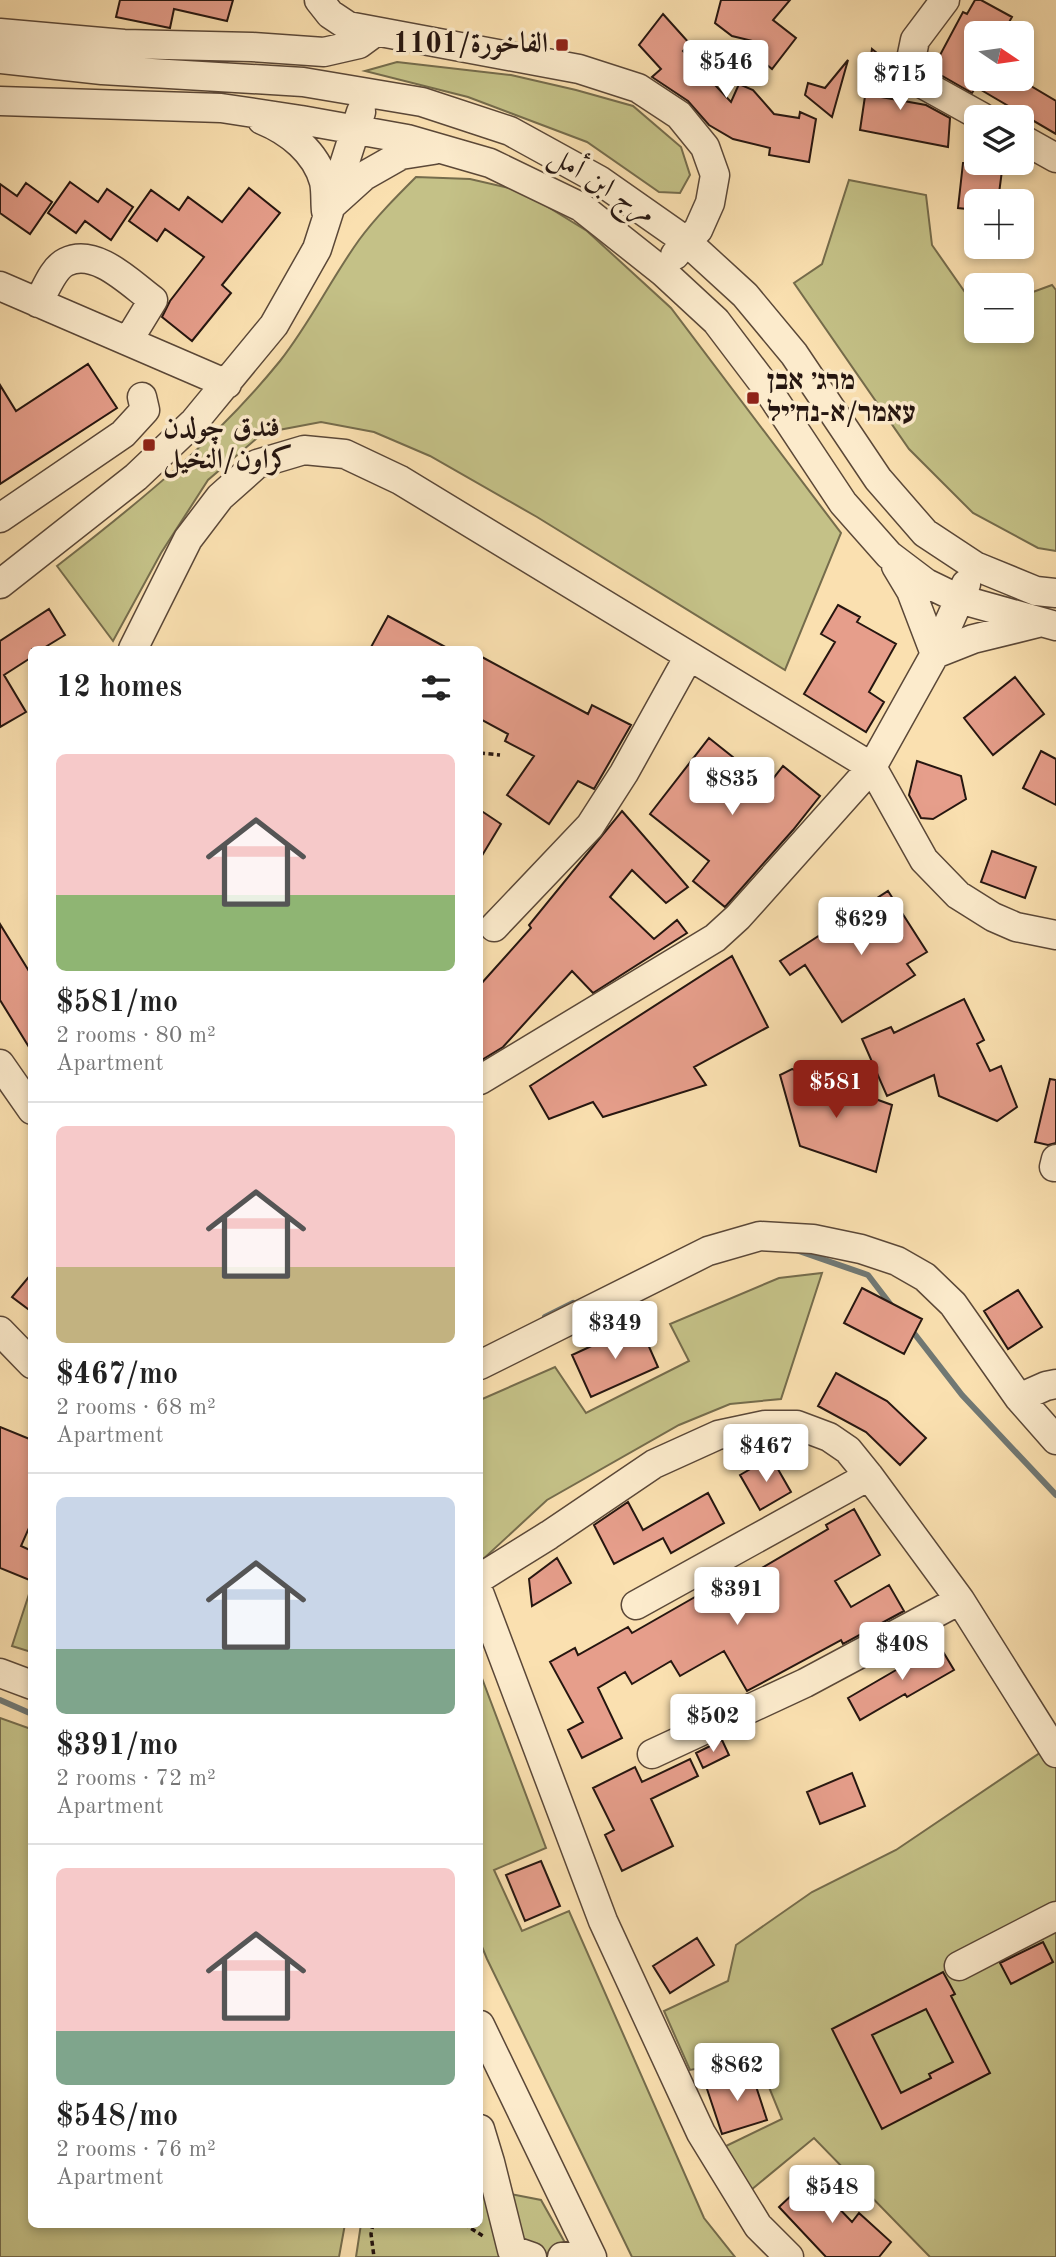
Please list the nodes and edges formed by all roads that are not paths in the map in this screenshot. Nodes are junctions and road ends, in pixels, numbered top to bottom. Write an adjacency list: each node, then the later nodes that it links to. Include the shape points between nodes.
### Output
1 (319, 0): 4 (street, via 348,26)
2 (945, 0): 8 (street, via 915,40 911,64 919,82)
3 (0, 33): 4 (street, via 124,44 324,52 359,44)
4 (374, 33): 15 (street, via 579,69 638,88 679,115 705,146 715,175 706,212)
5 (0, 59): 6 (street, مرج ابن أمل, via 303,82)
6 (365, 93): 10 (street); 15 (street, مرج ابن أمل, via 422,102 510,131 599,180)
7 (0, 102): 9 (street, مرج ابن أمل)
8 (964, 107)
9 (243, 111): 10 (street, مرج ابن أمل); 14 (street, via 284,129 308,152 323,181)
10 (356, 130): 12 (street, مرج ابن أمل); 14 (street)
11 (1034, 146): 13 (street)
12 (441, 149): 14 (street, via 401,155 364,176); 16 (street, مرج ابن أمل, via 491,163 581,206)
13 (1056, 159)
14 (329, 212): 20 (street, via 317,249 274,325)
15 (686, 241): 16 (street); 24 (street, مرج ابن أمل, via 745,295 794,354 878,479 925,533)
16 (663, 272): 23 (street, مرج ابن أمل, via 716,321 843,503)
17 (0, 286): 18 (street)
18 (38, 303): 19 (street); 19 (street, via 65,262 102,263 153,300)
19 (128, 341): 20 (street)
20 (227, 384): 25 (street, via 136,477)
21 (142, 397): 22 (street, via 145,410 123,434)
22 (0, 518)
23 (888, 555): 27 (street, مرج ابن أمل, via 926,583); 30 (street, via 911,590)
24 (975, 566): 26 (street, مرج ابن أمل); 27 (street)
25 (0, 584)
26 (1056, 593)
27 (959, 599): 28 (street, مرج ابن أمل); 30 (street)
28 (1047, 624): 30 (street, via 973,639)
29 (134, 646): 31 (street, via 188,539 220,497 257,464 304,450 345,454 400,480)
30 (935, 654): 32 (street)
31 (689, 656): 32 (street); 33 (street, via 590,826)
32 (872, 768): 34 (street, via 924,860 958,895 1016,927); 36 (street, via 715,938)
33 (494, 927)
34 (1056, 935)
35 (0, 1064): 37 (street)
36 (483, 1078)
37 (28, 1104)
38 (0, 1331): 39 (street)
39 (28, 1360)
40 (483, 1364): 42 (street, via 708,1251 773,1236 861,1249 925,1277 953,1304)
41 (1056, 1384): 42 (street)
42 (1019, 1398): 43 (street)
43 (1056, 1440)
44 (869, 1476): 45 (street, via 839,1443 797,1425 765,1425 718,1435 654,1464); 46 (street); 48 (street)
45 (483, 1576)
46 (960, 1601): 51 (street, via 805,1683); 52 (street)
47 (483, 1603): 60 (street, via 603,1921 701,2133 758,2226)
48 (636, 1605)
49 (0, 1673): 50 (street)
50 (28, 1684)
51 (652, 1754)
52 (1056, 1754)
53 (1056, 1916): 54 (street)
54 (960, 1966)
55 (483, 2031): 57 (street)
56 (483, 2139): 58 (street, via 512,2250)
57 (591, 2255): 59 (street)
58 (532, 2257)
59 (562, 2257)
60 (789, 2257)

